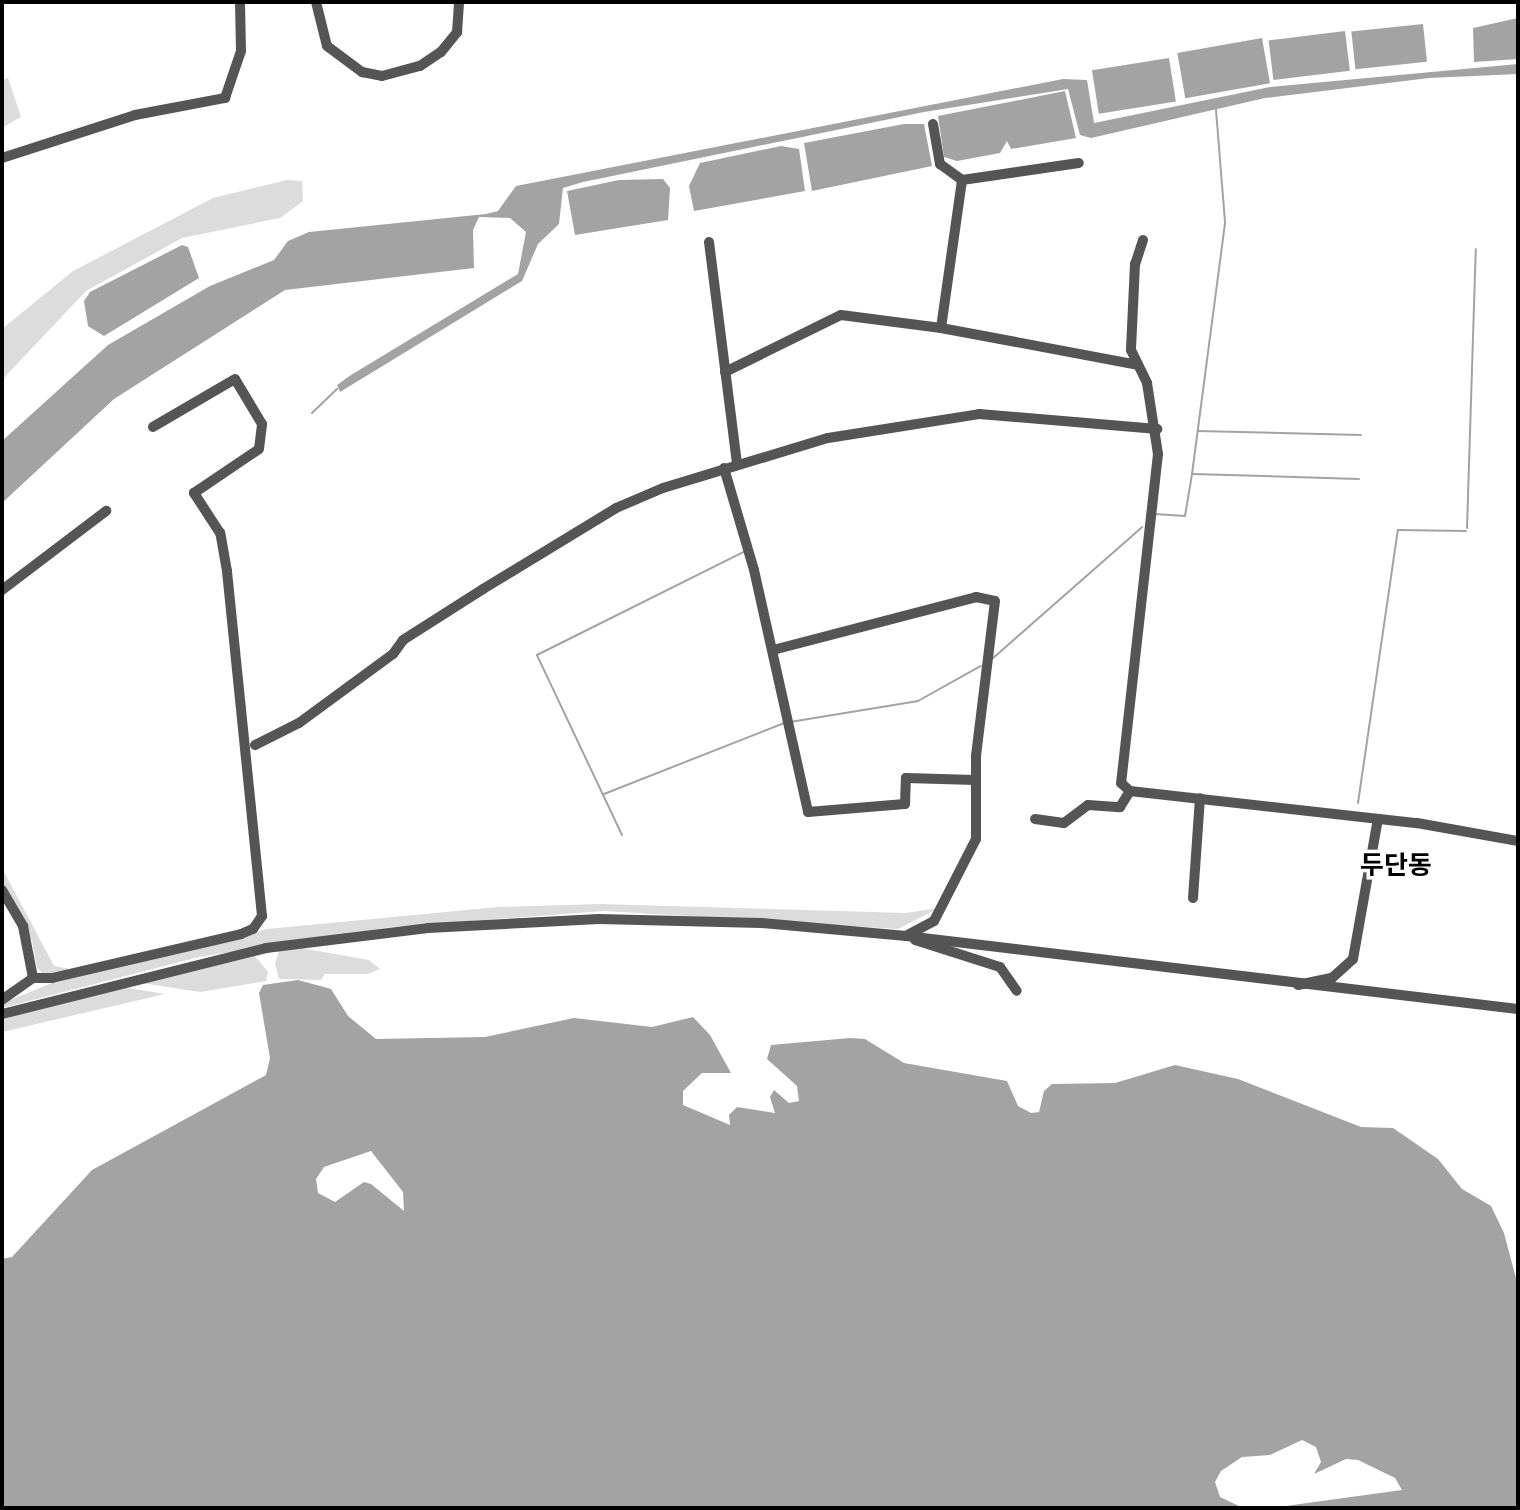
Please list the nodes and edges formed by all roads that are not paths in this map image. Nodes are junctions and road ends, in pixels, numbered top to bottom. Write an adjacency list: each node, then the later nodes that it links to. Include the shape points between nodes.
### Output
1 (240, 2): 5 (street, via 241,51 225,98 135,115)
2 (316, 2): 3 (street, via 327,46 362,72 382,76 420,66 441,52 457,32)
3 (459, 2)
4 (933, 124): 7 (street, via 940,164)
5 (2, 158)
6 (1079, 163): 7 (street)
7 (962, 180): 10 (street)
8 (1143, 240): 11 (street, via 1135,264 1131,350)
9 (709, 242): 12 (street)
10 (941, 328): 11 (street); 12 (street, via 841,315)
11 (1138, 365): 14 (street)
12 (725, 372): 15 (street)
13 (153, 427): 30 (street, via 235,379 262,424 259,449 194,493 220,533 227,571 262,916 253,929 241,934)
14 (1157, 429): 15 (street, via 979,414 828,438); 22 (street, via 1121,783)
15 (737, 465): 16 (street)
16 (724, 468): 19 (street); 20 (street, via 616,508 403,640 393,654 299,723)
17 (106, 511): 18 (street)
18 (2, 590)
19 (773, 650): 21 (street, via 808,812 905,804 906,778); 21 (street, via 976,597 992,598)
20 (255, 745)
21 (975, 780): 29 (street, via 976,839 967,861 934,921)
22 (1130, 791): 23 (street); 24 (street, via 1120,807 1088,805 1064,823)
23 (1200, 798): 25 (street); 28 (street)
24 (1035, 819)
25 (1378, 819): 26 (street); 31 (street, via 1353,959 1332,978)
26 (1518, 841)
27 (2, 890): 30 (street, via 23,926)
28 (1193, 898)
29 (906, 936): 31 (street); 32 (street, via 1000,967); 35 (street, via 664,919 428,928 209,959)
30 (33, 978): 33 (street)
31 (1296, 986): 34 (street)
32 (1017, 991)
33 (2, 1000)
34 (1518, 1009)
35 (2, 1014)

